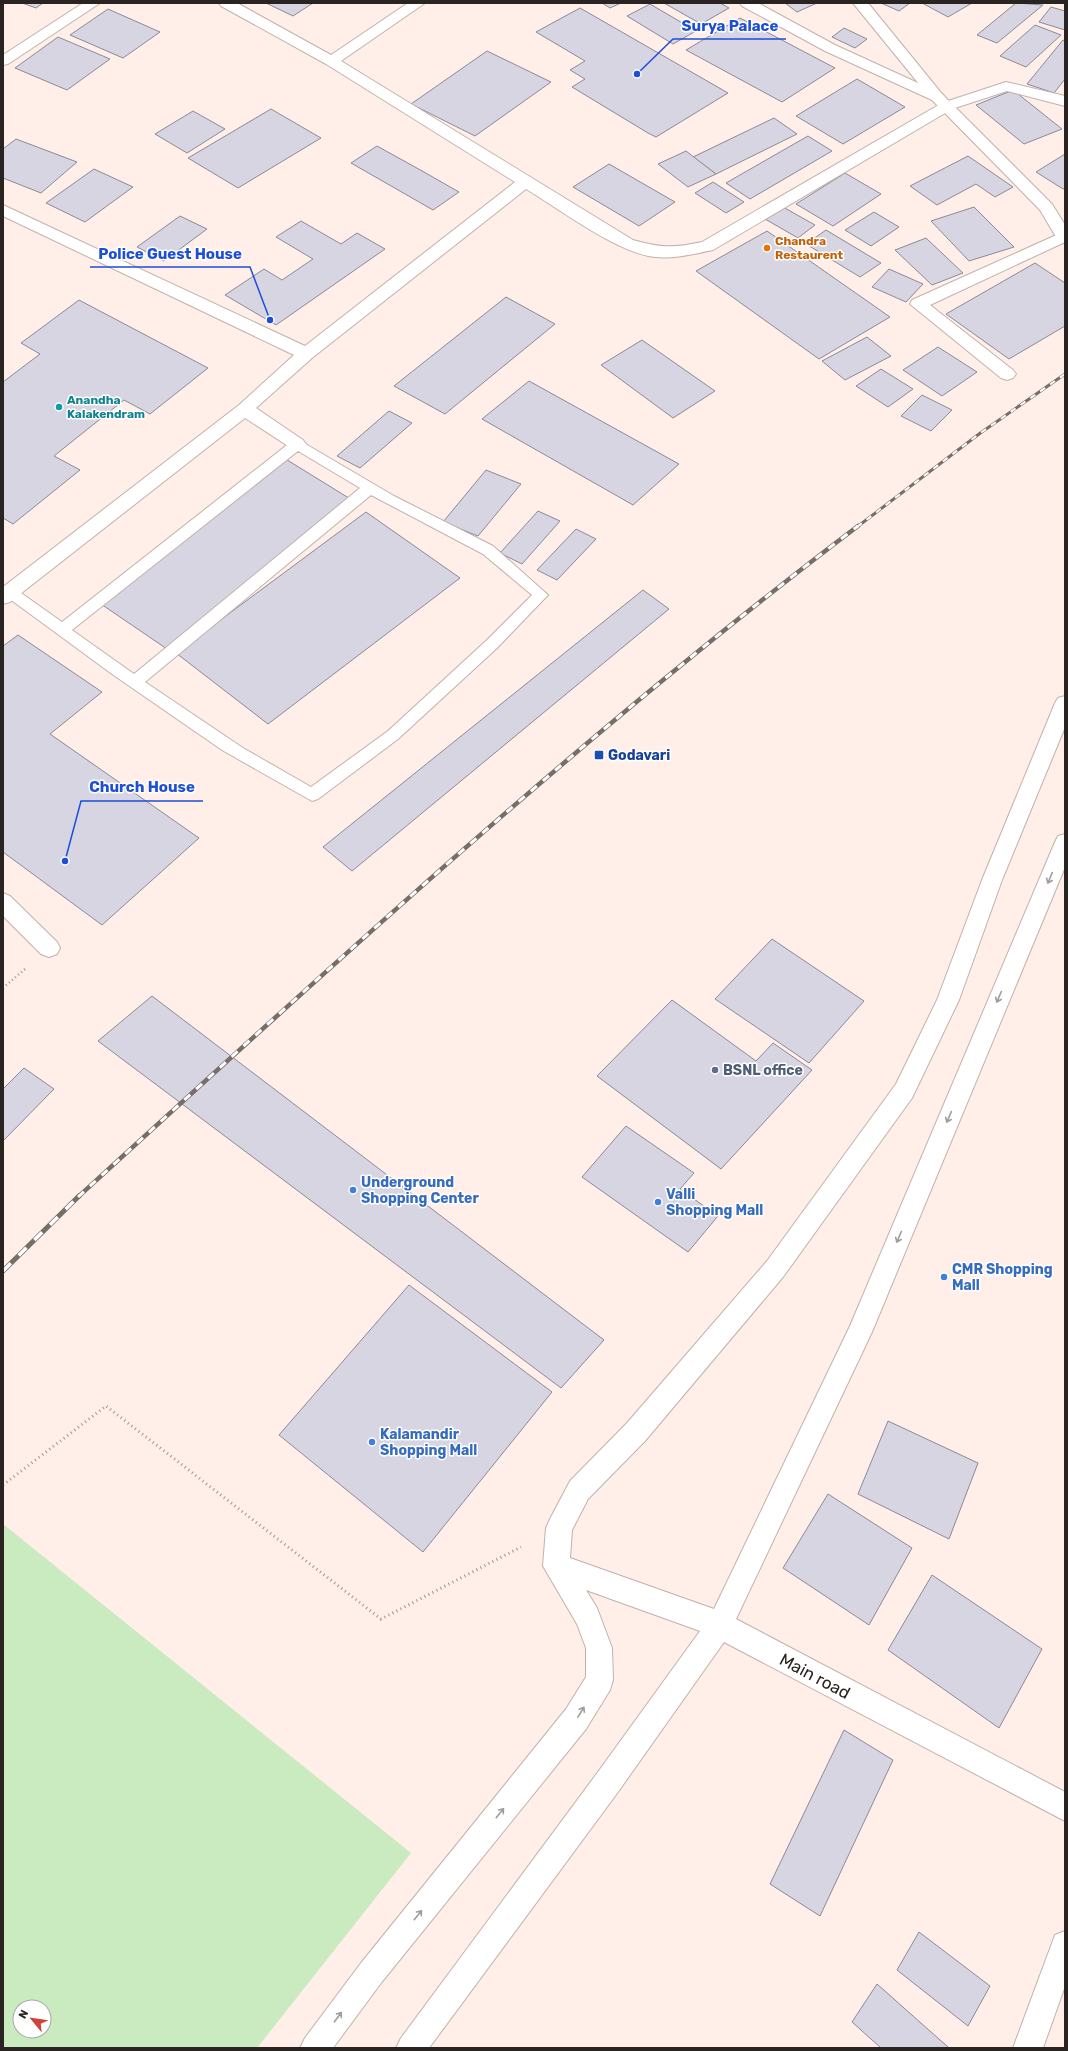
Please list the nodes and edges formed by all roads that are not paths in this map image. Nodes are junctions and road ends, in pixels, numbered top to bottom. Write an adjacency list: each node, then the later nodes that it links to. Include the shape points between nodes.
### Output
1 (93, 3): 6 (street)
2 (226, 3): 7 (street)
3 (418, 3): 7 (street)
4 (747, 3): 8 (street, via 830,48)
5 (860, 3): 8 (street)
6 (3, 61)
7 (332, 61): 10 (street)
8 (942, 101): 9 (street, via 1006,86); 10 (street, via 706,246 678,252 655,252 627,244); 12 (street, via 1046,207)
9 (1065, 101)
10 (525, 182): 13 (street)
11 (3, 210): 13 (street)
12 (1064, 238): 14 (street, via 918,304)
13 (306, 354): 15 (street)
14 (1007, 374)
15 (245, 408): 16 (street); 18 (street)
16 (297, 444): 17 (lane); 19 (lane)
17 (370, 488): 20 (lane); 20 (lane, via 488,550 540,595 492,644 393,735 312,795 228,747)
18 (6, 594): 19 (lane)
19 (62, 630): 20 (lane)
20 (135, 682)
21 (1065, 703): 25 (street, via 992,880 948,1000 904,1091 775,1269 636,1432 579,1490 559,1528)
22 (1065, 842): 26 (street, one-way to 26, via 860,1332)
23 (3, 902): 24 (street)
24 (49, 948)
25 (556, 1566): 26 (street, Main road); 29 (street, one-way to 25, via 371,1973 576,1719 600,1680 599,1648 588,1617)
26 (720, 1625): 27 (street, Main road); 30 (street, via 608,1782)
27 (1065, 1807)
28 (1065, 1945): 31 (street)
29 (315, 2048)
30 (411, 2048)
31 (1028, 2048)

